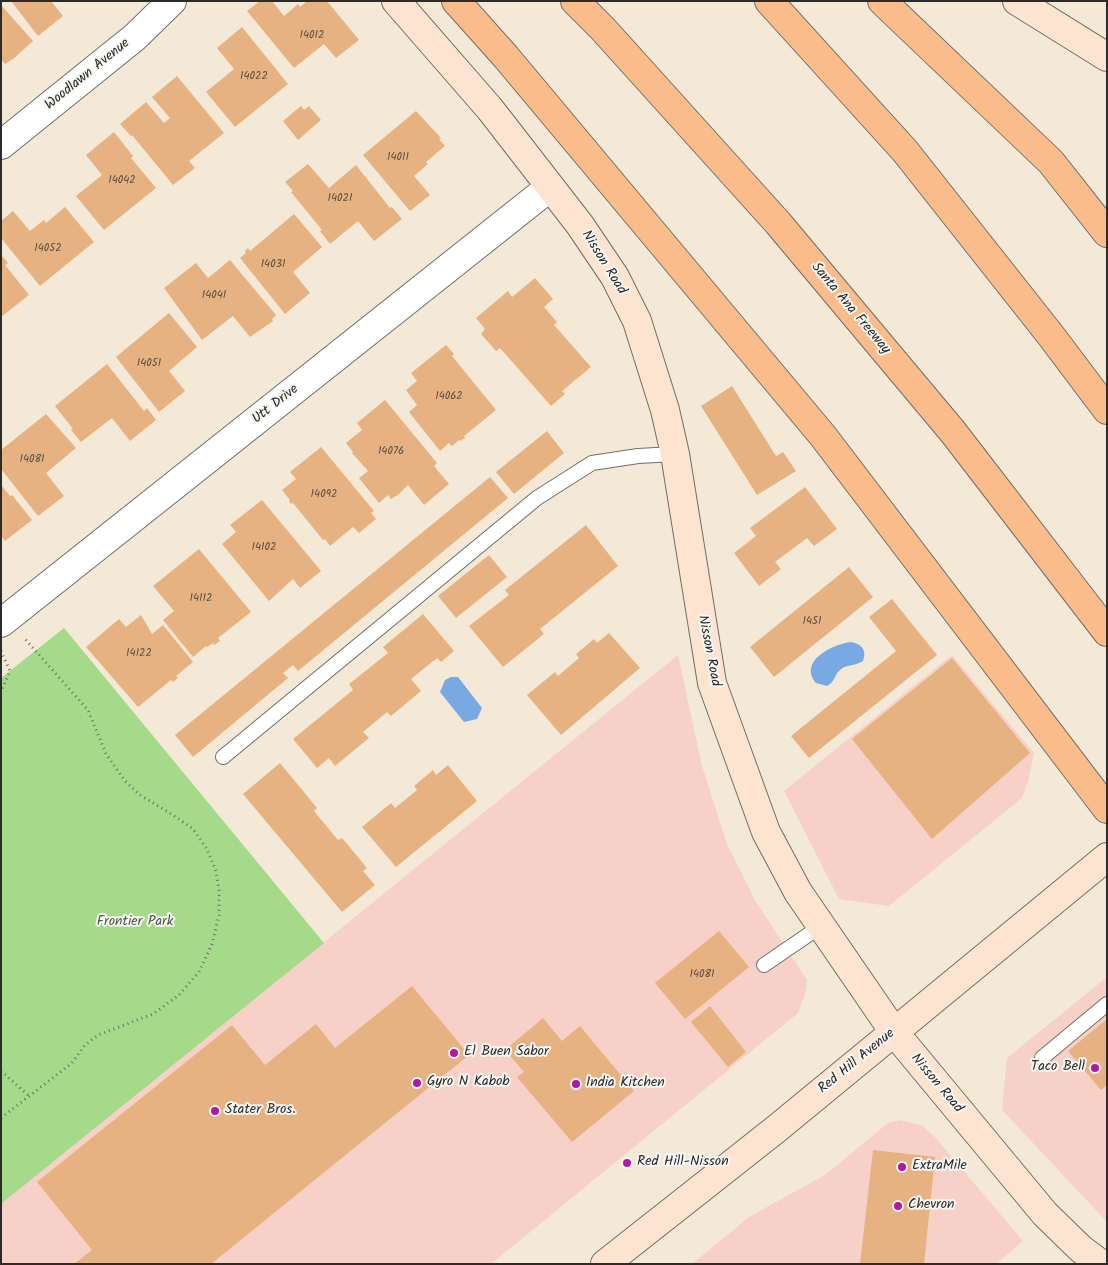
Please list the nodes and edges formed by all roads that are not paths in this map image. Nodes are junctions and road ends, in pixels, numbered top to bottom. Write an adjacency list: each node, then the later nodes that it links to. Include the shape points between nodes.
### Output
1 (172, 1): 9 (street, Woodlawn Avenue, via 135,37)
2 (396, 1): 10 (street, Nisson Road, via 490,109)
3 (456, 1): 17 (highway, via 823,436)
4 (575, 1): 15 (highway, Santa Ana Freeway, via 778,223 953,432)
5 (769, 1): 12 (highway, via 905,151)
6 (882, 1): 11 (highway, via 1051,162)
7 (1017, 1): 8 (street)
8 (1107, 58)
9 (1, 145)
10 (550, 187): 13 (street, Nisson Road, via 614,277 637,321); 14 (street, Utt Drive)
11 (1107, 233)
12 (1107, 410)
13 (675, 454): 16 (lane, via 592,463 537,498); 19 (street, Nisson Road, via 712,683 766,832 798,892)
14 (4, 621)
15 (1107, 632)
16 (223, 758)
17 (1107, 809)
18 (1107, 857): 22 (street, Red Hill Avenue)
19 (821, 926): 20 (lane); 22 (street, Nisson Road)
20 (764, 966)
21 (1107, 1004): 23 (lane)
22 (894, 1032): 24 (street, Red Hill Avenue); 25 (street, Nisson Road, via 1045,1214)
23 (1042, 1058)
24 (605, 1264)
25 (1101, 1264)

